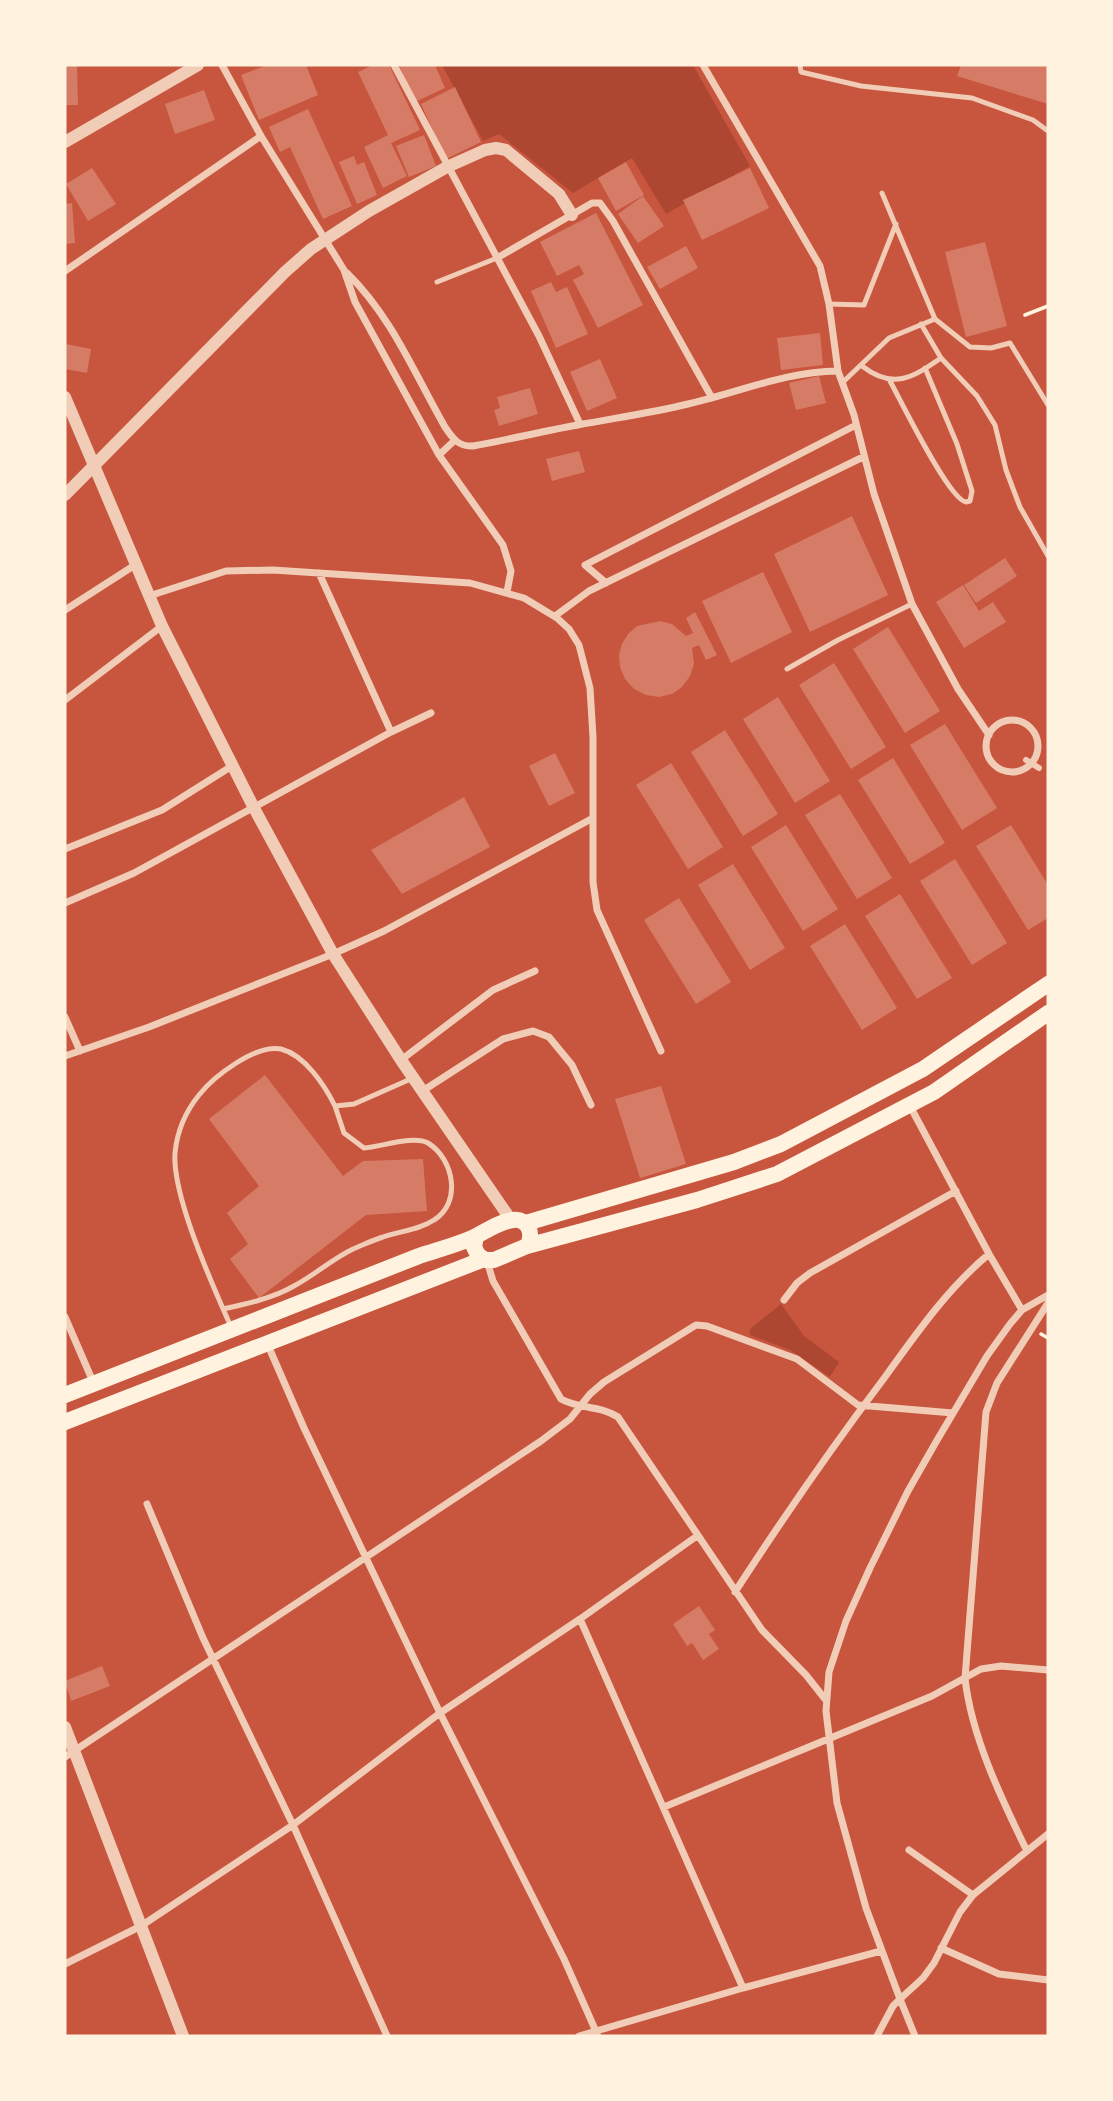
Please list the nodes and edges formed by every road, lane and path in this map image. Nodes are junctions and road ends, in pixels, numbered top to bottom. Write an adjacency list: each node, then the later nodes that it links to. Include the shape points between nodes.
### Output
1 (198, 65): 8 (street)
2 (222, 65): 7 (street)
3 (394, 65): 9 (street)
4 (703, 65): 18 (street, via 815,256)
5 (800, 65): 6 (lane, via 801,72 861,86 972,98 1033,120)
6 (1048, 131)
7 (261, 136): 13 (street); 16 (street)
8 (65, 142)
9 (447, 167): 11 (street, via 485,149 506,150 559,194); 13 (street); 14 (street)
10 (882, 193): 12 (lane)
11 (572, 215): 14 (street); 30 (street, via 592,203 600,204)
12 (897, 225): 18 (lane, via 864,305); 21 (lane)
13 (324, 240): 15 (street); 37 (street, via 285,272)
14 (497, 258): 17 (lane); 32 (street)
15 (344, 270): 34 (street, via 369,294 398,337); 35 (street, via 355,302)
16 (65, 271)
17 (437, 282)
18 (830, 304): 26 (street)
19 (1048, 306): 20 (path)
20 (1025, 315)
21 (935, 319): 22 (lane); 31 (lane, via 970,347 1010,343)
22 (921, 324): 23 (lane); 24 (lane, via 889,338)
23 (941, 358): 25 (lane); 39 (lane, via 977,396 995,425 1020,507)
24 (862, 366): 27 (lane, via 874,376); 28 (lane)
25 (925, 368): 27 (lane, via 905,379); 27 (lane, via 957,443 972,491 970,501 957,498)
26 (838, 371): 28 (street); 30 (street, via 780,377)
27 (890, 380)
28 (842, 383): 33 (street)
29 (65, 397): 37 (street)
30 (712, 398): 32 (street)
31 (1048, 405)
32 (580, 424): 34 (street, via 473,446)
33 (856, 425): 36 (street); 42 (street, via 585,565)
34 (455, 440): 35 (street)
35 (439, 455): 43 (street, via 503,545 511,571)
36 (863, 457): 42 (street); 45 (street)
37 (93, 467): 38 (street); 40 (street)
38 (65, 495)
39 (1048, 556)
40 (135, 565): 44 (street); 46 (street)
41 (319, 573): 43 (street, via 470,583); 44 (street, via 226,571); 52 (street)
42 (606, 583): 47 (street)
43 (507, 592): 47 (street)
44 (148, 596): 48 (street)
45 (912, 604): 49 (lane); 53 (street)
46 (65, 610)
47 (555, 616): 58 (street, via 574,636 588,676)
48 (162, 626): 50 (street); 55 (street)
49 (787, 669)
50 (65, 699)
51 (431, 713): 52 (street)
52 (391, 732): 57 (street)
53 (989, 735): 54 (street, via 988,756 999,769 1016,772); 54 (street, via 1004,721 1028,726 1037,739 1036,756)
54 (1028, 762): 56 (street)
55 (232, 766): 57 (street); 59 (street, via 162,810)
56 (1039, 768)
57 (254, 808): 60 (street, via 134,873); 61 (street)
58 (593, 818): 61 (street); 67 (street, via 597,910)
59 (65, 849)
60 (65, 903)
61 (334, 954): 66 (street); 69 (street)
62 (535, 971): 69 (street, via 493,990)
63 (1048, 984): 76 (main road, via 923,1069 781,1144 722,1166)
64 (1048, 1014): 73 (main road)
65 (65, 1017): 66 (street)
66 (80, 1051): 68 (street)
67 (661, 1051)
68 (65, 1056)
69 (401, 1060): 70 (street)
70 (414, 1077): 71 (street); 74 (lane, via 354,1104)
71 (424, 1090): 72 (street, via 503,1039 533,1031 549,1037 572,1065); 76 (street)
72 (591, 1105)
73 (909, 1105): 75 (street); 78 (main road, via 778,1174)
74 (335, 1106): 84 (lane, via 310,1069 282,1049 265,1049 219,1076 200,1093 187,1114 177,1138 177,1178); 84 (lane, via 344,1133 364,1148 414,1140 427,1143 452,1177 451,1199 433,1221 349,1251 294,1287)
75 (956, 1191): 79 (street); 82 (street, via 810,1273)
76 (519, 1222): 77 (main road, via 483,1230); 78 (main road, via 531,1236)
77 (476, 1236): 80 (main road, via 475,1250); 87 (main road)
78 (527, 1246): 80 (main road)
79 (989, 1254): 85 (street); 92 (street, via 959,1282)
80 (487, 1257): 88 (main road); 91 (street, via 493,1281 557,1394 566,1402)
81 (1048, 1295): 85 (street)
82 (784, 1300)
83 (1048, 1303): 102 (street, via 997,1383 986,1412)
84 (223, 1309): 87 (lane)
85 (1022, 1310): 93 (street)
86 (65, 1317): 89 (street)
87 (232, 1330): 89 (main road)
88 (267, 1343): 94 (main road); 97 (street)
89 (94, 1384): 90 (main road)
90 (65, 1395)
91 (582, 1405): 92 (street, via 614,1375 690,1327 701,1325 797,1359 848,1400); 96 (street, via 618,1417); 97 (street, via 541,1441)
92 (863, 1406): 93 (street); 98 (street)
93 (953, 1413): 103 (street, via 908,1491 854,1602 831,1662)
94 (65, 1422)
95 (147, 1504): 100 (street)
96 (697, 1536): 98 (street); 99 (street)
97 (366, 1559): 100 (street); 104 (street)
98 (735, 1592): 103 (street, via 762,1630)
99 (580, 1619): 104 (street); 108 (street)
100 (213, 1659): 107 (street); 109 (street)
101 (1048, 1670): 102 (street, via 994,1666)
102 (965, 1678): 106 (street); 111 (street, via 983,1749)
103 (826, 1699): 106 (street)
104 (440, 1713): 109 (street); 121 (street)
105 (65, 1727): 107 (street)
106 (828, 1738): 108 (street); 116 (street, via 844,1834)
107 (69, 1755): 114 (street)
108 (664, 1807): 119 (street)
109 (293, 1825): 114 (street); 123 (street)
110 (1048, 1834): 111 (street)
111 (1026, 1849): 113 (street)
112 (909, 1850): 113 (street)
113 (973, 1895): 115 (street)
114 (141, 1926): 117 (street); 122 (street)
115 (941, 1948): 118 (street, via 999,1974); 120 (street, via 923,1978)
116 (881, 1951): 119 (street); 120 (street)
117 (65, 1964)
118 (1048, 1980)
119 (743, 1988): 121 (street)
120 (900, 1999): 125 (street); 126 (street)
121 (597, 2033): 124 (street)
122 (183, 2036)
123 (387, 2036)
124 (579, 2036)
125 (877, 2036)
126 (915, 2036)

